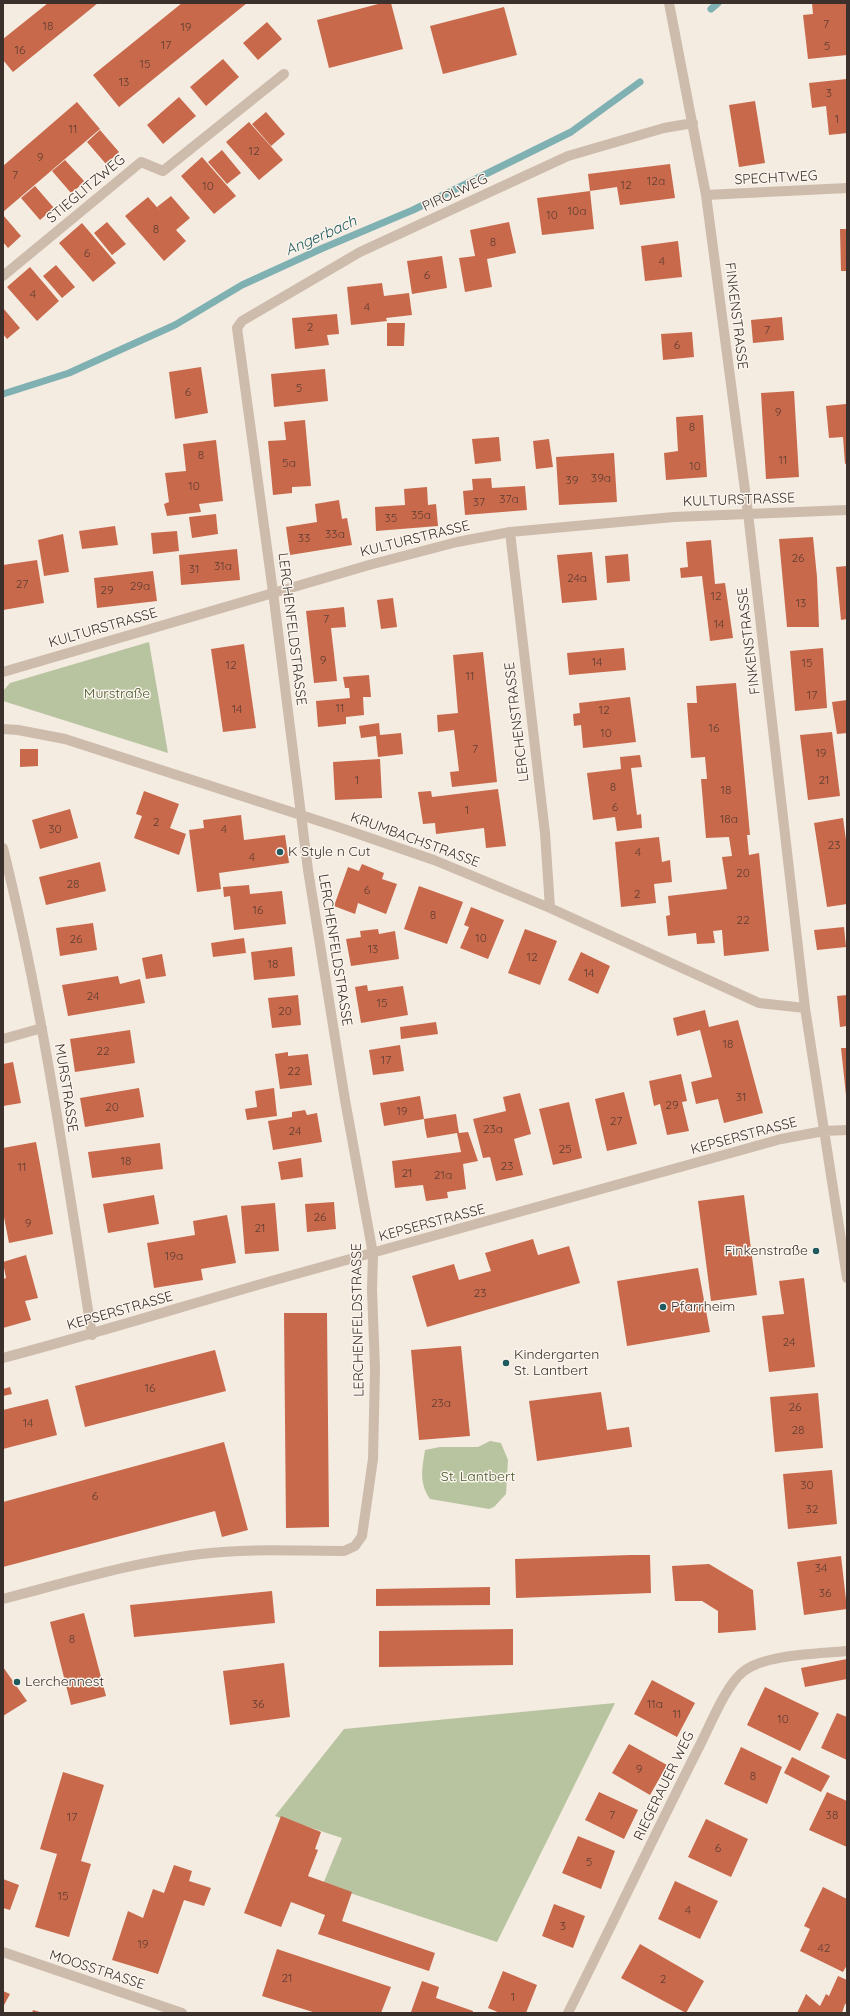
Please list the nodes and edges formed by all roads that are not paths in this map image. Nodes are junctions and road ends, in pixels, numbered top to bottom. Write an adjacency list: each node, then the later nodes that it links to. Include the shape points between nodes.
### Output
1 (669, 3): 3 (street, FINKENSTRASSE)
2 (284, 74): 6 (street, STIEGLITZWEG, via 162,171 141,162)
3 (693, 123): 5 (street, FINKENSTRASSE); 7 (street, PIROLWEG, via 664,128 568,156 360,252)
4 (847, 188): 5 (street, SPECHTWEG)
5 (706, 195): 9 (street, FINKENSTRASSE)
6 (3, 276)
7 (242, 321): 11 (street, LERCHENFELDSTRASSE, via 237,328)
8 (847, 510): 9 (street, KULTURSTRASSE)
9 (748, 512): 10 (street, KULTURSTRASSE); 17 (street, FINKENSTRASSE)
10 (510, 532): 11 (street, KULTURSTRASSE, via 456,542); 16 (street, LERCHENSTRASSE, via 545,833)
11 (273, 592): 12 (street, KULTURSTRASSE); 14 (street, LERCHENFELDSTRASSE)
12 (3, 672)
13 (3, 729): 14 (street, KRUMBACHSTRASSE, via 66,739)
14 (300, 815): 16 (street, KRUMBACHSTRASSE, via 434,860); 22 (street, LERCHENFELDSTRASSE, via 345,1100)
15 (3, 848): 18 (street, MURSTRASSE, via 22,923)
16 (550, 908): 17 (street, KRUMBACHSTRASSE, via 759,1003)
17 (805, 1008): 21 (street, FINKENSTRASSE)
18 (42, 1028): 19 (street); 24 (street, MURSTRASSE)
19 (3, 1039)
20 (847, 1130): 21 (street, KEPSERSTRASSE)
21 (824, 1132): 22 (street, KEPSERSTRASSE, via 780,1139); 23 (street, FINKENSTRASSE)
22 (373, 1254): 24 (street, KEPSERSTRASSE); 26 (street, LERCHENFELDSTRASSE, via 373,1459 362,1536 355,1546 344,1551 239,1551 202,1554 126,1567)
23 (847, 1278)
24 (92, 1335): 25 (street, KEPSERSTRASSE)
25 (3, 1358)
26 (3, 1599)
27 (847, 1650): 30 (street, RIEGERAUER WEG, via 769,1660 754,1665 738,1676 726,1693 678,1788)
28 (3, 1952): 29 (street, MOOSSTRASSE)
29 (175, 2012)
30 (568, 2013)

